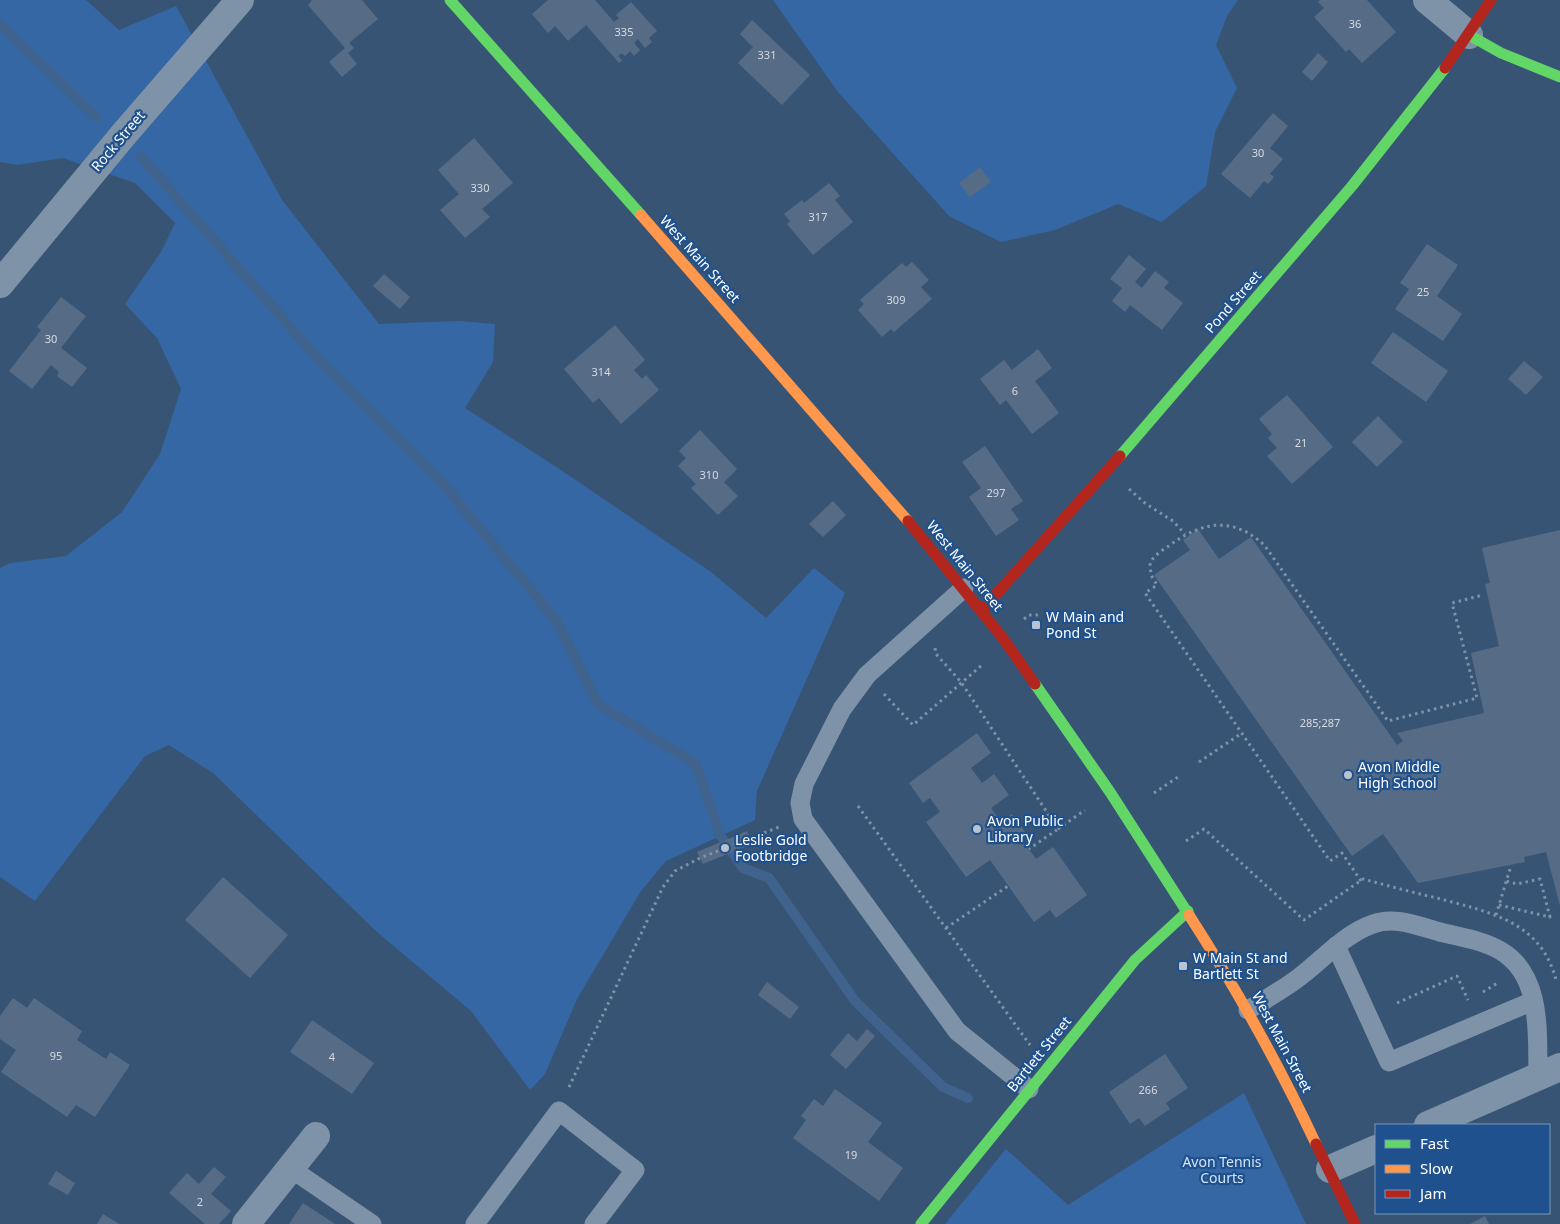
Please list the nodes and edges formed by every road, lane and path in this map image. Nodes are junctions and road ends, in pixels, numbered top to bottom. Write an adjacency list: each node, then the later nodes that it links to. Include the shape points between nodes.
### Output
1 (240, 0): 7 (street, Rock Street)
2 (450, 0): 10 (main road, West Main Street, via 748,335)
3 (1427, 0): 5 (street)
4 (1491, 0): 5 (main road, Pond Street)
5 (1469, 35): 6 (main road, via 1501,53); 12 (main road, Pond Street, via 1374,163)
6 (1560, 77)
7 (0, 284)
8 (1134, 493): 9 (path, via 1173,521)
9 (1185, 534): 11 (path, via 1215,524 1247,531 1265,546 1388,720 1477,698 1452,602); 18 (path, via 1152,560 1149,570 1158,585 1145,593)
10 (964, 588): 12 (main road, West Main Street); 16 (lane)
11 (1483, 595)
12 (982, 610): 14 (main road, West Main Street)
13 (1038, 614): 14 (path, via 1029,615)
14 (1002, 637): 17 (path, via 976,656 982,665); 30 (main road, West Main Street, via 1063,722)
15 (937, 643): 17 (path, via 936,654)
16 (867, 675): 17 (path, via 913,725); 23 (lane, via 842,709 804,784 800,803)
17 (961, 682): 24 (path, via 1058,829)
18 (1242, 733): 19 (path); 26 (path, via 1330,862 1342,853)
19 (1199, 762)
20 (1181, 775): 21 (path)
21 (1154, 793)
22 (858, 806): 32 (path)
23 (803, 819): 41 (lane, via 957,1030); 42 (path, via 749,837 676,871 663,887)
24 (1029, 849)
25 (1510, 869): 27 (path)
26 (1361, 881)
27 (1506, 881): 29 (path); 29 (path, via 1517,884 1540,879 1550,917)
28 (1008, 886): 32 (path)
29 (1499, 905): 31 (path)
30 (1188, 911): 38 (main road, West Main Street); 39 (main road, Bartlett Street, via 1135,960)
31 (1496, 915)
32 (946, 928): 39 (path, via 1032,1048)
33 (1336, 946): 35 (lane, via 1373,924 1389,920 1406,922 1488,945 1502,951); 36 (lane, via 1389,1062); 38 (lane, via 1302,975)
34 (1550, 961): 35 (path)
35 (1523, 972): 36 (lane); 37 (path, via 1498,982 1469,1002 1457,976)
36 (1533, 1002): 40 (lane)
37 (1397, 1003)
38 (1248, 1010): 47 (main road, West Main Street)
39 (1051, 1064): 41 (main road, Bartlett Street)
40 (1549, 1072): 43 (street)
41 (1029, 1090): 52 (main road, Bartlett Street)
42 (558, 1110): 50 (lane); 51 (lane, via 635,1170)
43 (1430, 1124)
44 (316, 1136): 46 (street)
45 (1375, 1149): 47 (street)
46 (290, 1168): 48 (street); 49 (lane)
47 (1330, 1170): 53 (main road, West Main Street)
48 (246, 1224)
49 (372, 1224)
50 (475, 1224)
51 (594, 1224)
52 (921, 1224)
53 (1355, 1224)

